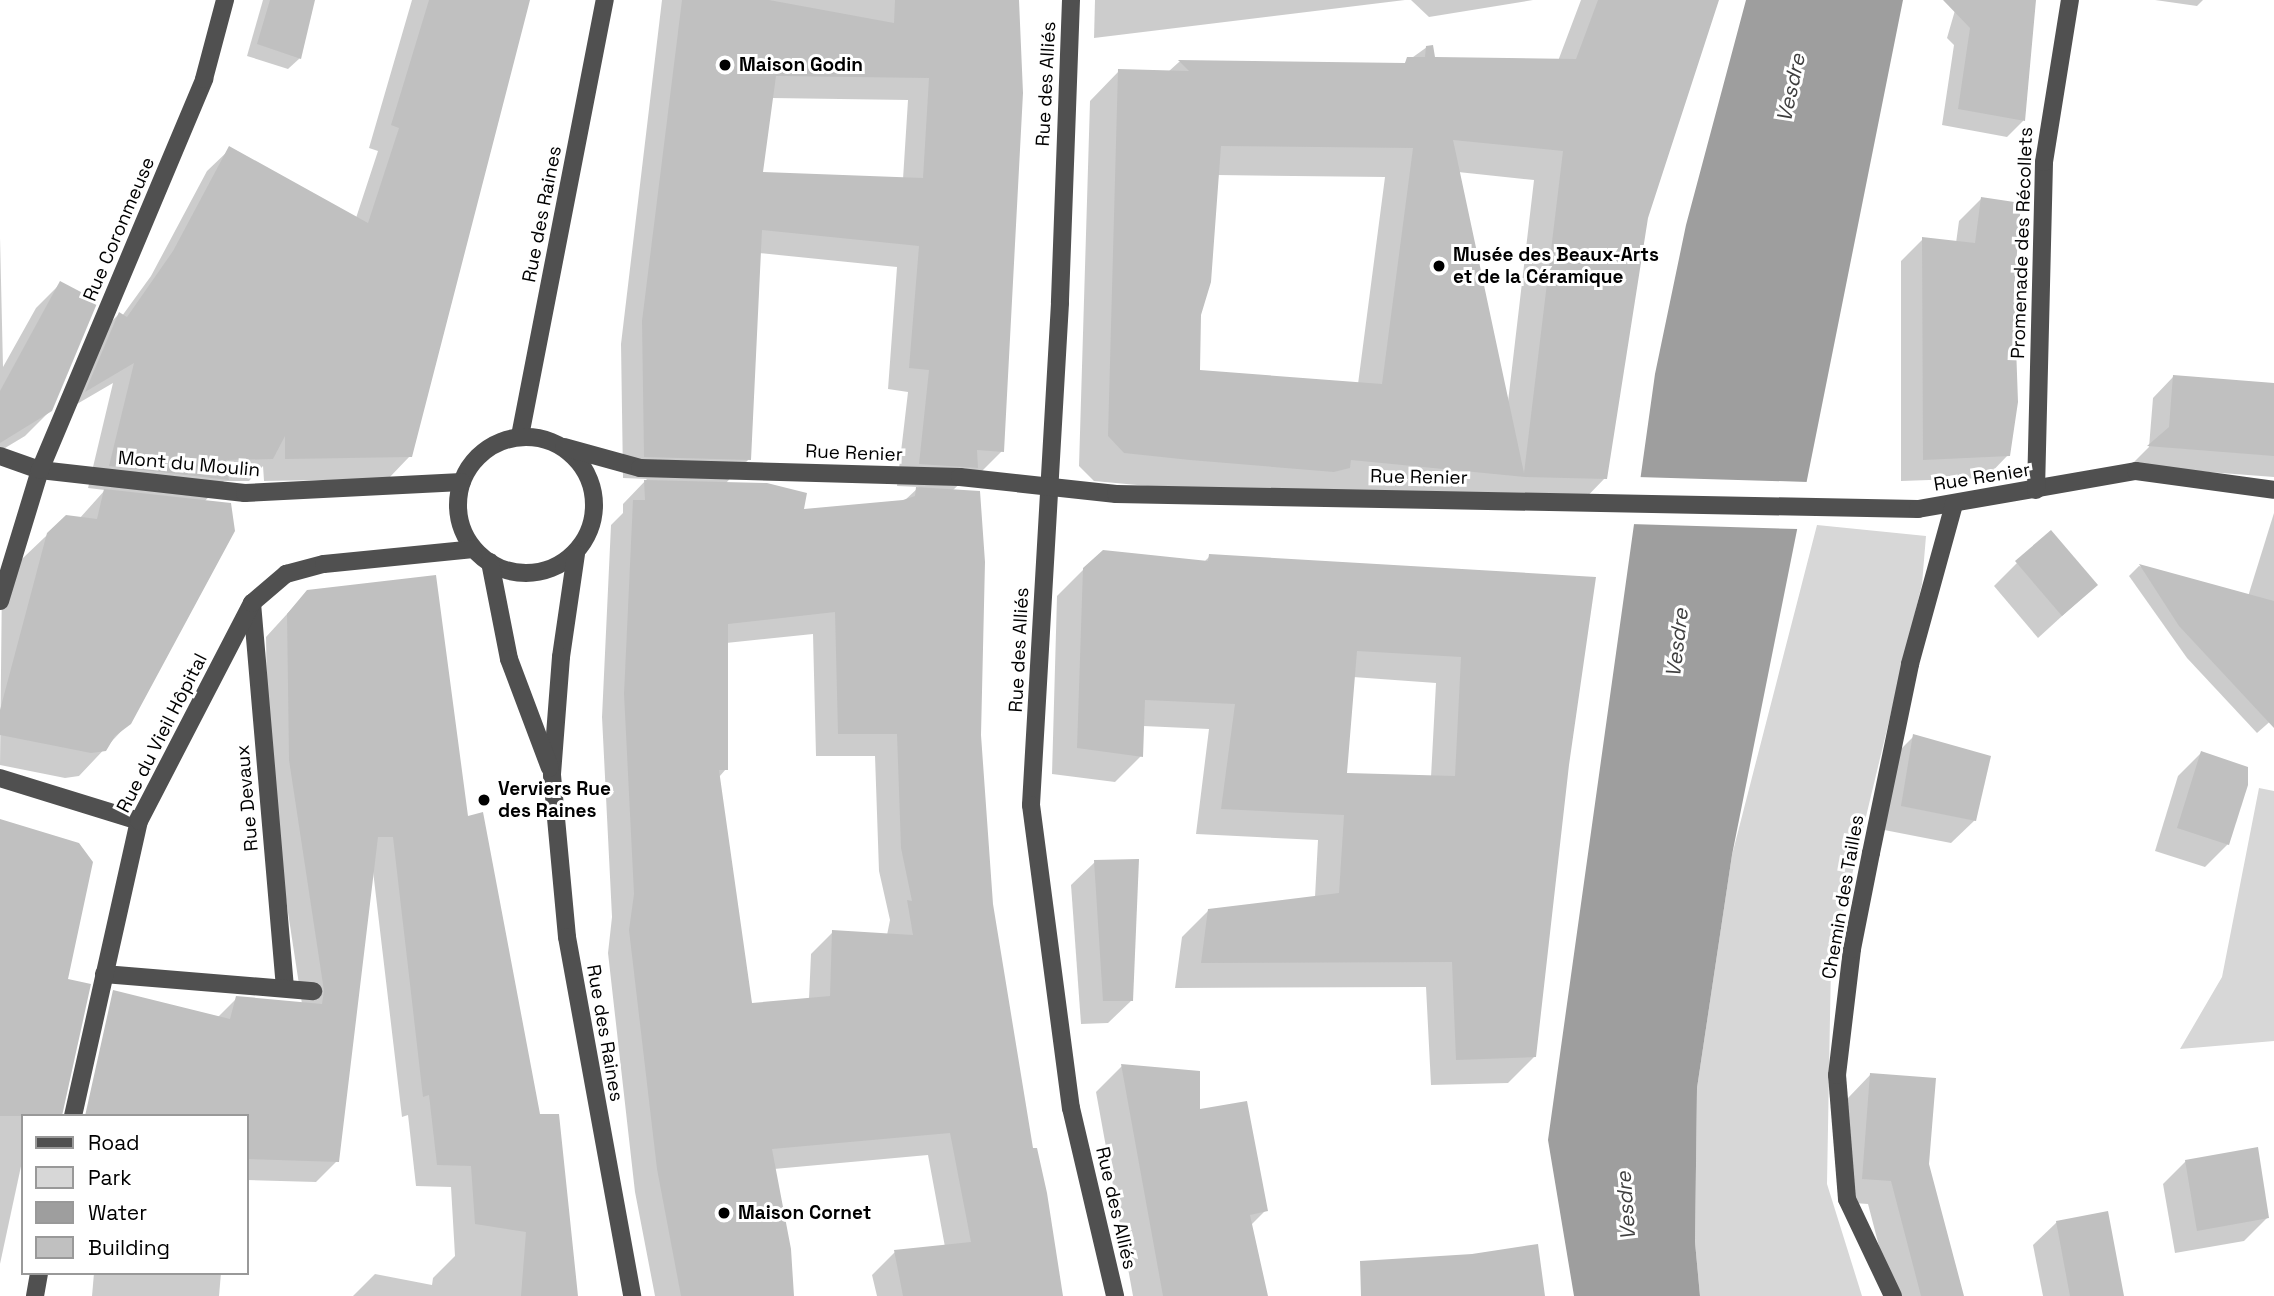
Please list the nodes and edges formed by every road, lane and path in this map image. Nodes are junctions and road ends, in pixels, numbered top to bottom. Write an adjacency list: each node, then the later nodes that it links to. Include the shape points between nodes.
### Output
1 (225, 0): 8 (street, Rue Coronmeuse, via 204,79)
2 (605, 0): 5 (street, Rue des Raines)
3 (1072, 0): 10 (street, Rue des Alliés)
4 (2070, 0): 11 (street, Promenade des Récollets, via 2044,162)
5 (520, 436): 6 (street); 9 (street, via 497,442 479,454)
6 (564, 447): 10 (street, Rue Renier, via 640,468 960,477); 15 (street, via 581,462 595,505 590,528)
7 (0, 456): 8 (street, Mont du Moulin)
8 (40, 470): 9 (street, Mont du Moulin, via 245,493); 17 (street, Rue Coronmeuse)
9 (462, 482): 14 (street, via 458,516)
10 (1049, 484): 13 (street, Rue Renier, via 1116,494 1918,509); 29 (street, Rue des Alliés, via 1031,805 1071,1108)
11 (2036, 490): 12 (street, Rue Renier, via 2136,471); 13 (street, Rue Renier)
12 (2274, 491)
13 (1954, 504): 30 (street, Chemin des Tailles, via 1910,664 1871,853 1852,949 1837,1075 1847,1199)
14 (473, 549): 16 (street); 18 (street, Rue du Vieil Hôpital, via 324,564 286,574)
15 (576, 554): 16 (street, via 542,572 519,574); 19 (street, Rue des Raines, via 561,657)
16 (489, 562): 19 (street, Rue des Raines, via 509,659)
17 (0, 601)
18 (252, 603): 21 (street, Rue du Vieil Hôpital); 23 (street, Rue Devaux)
19 (552, 775): 28 (street, Rue des Raines, via 567,937)
20 (0, 778): 21 (street)
21 (139, 821): 22 (street, Rue du Vieil Hôpital)
22 (104, 974): 23 (street); 25 (street, Rue du Vieil Hôpital)
23 (285, 988): 24 (street)
24 (313, 991)
25 (73, 1114)
26 (39, 1275): 27 (street)
27 (35, 1296)
28 (632, 1296)
29 (1115, 1296)
30 (1893, 1296)

